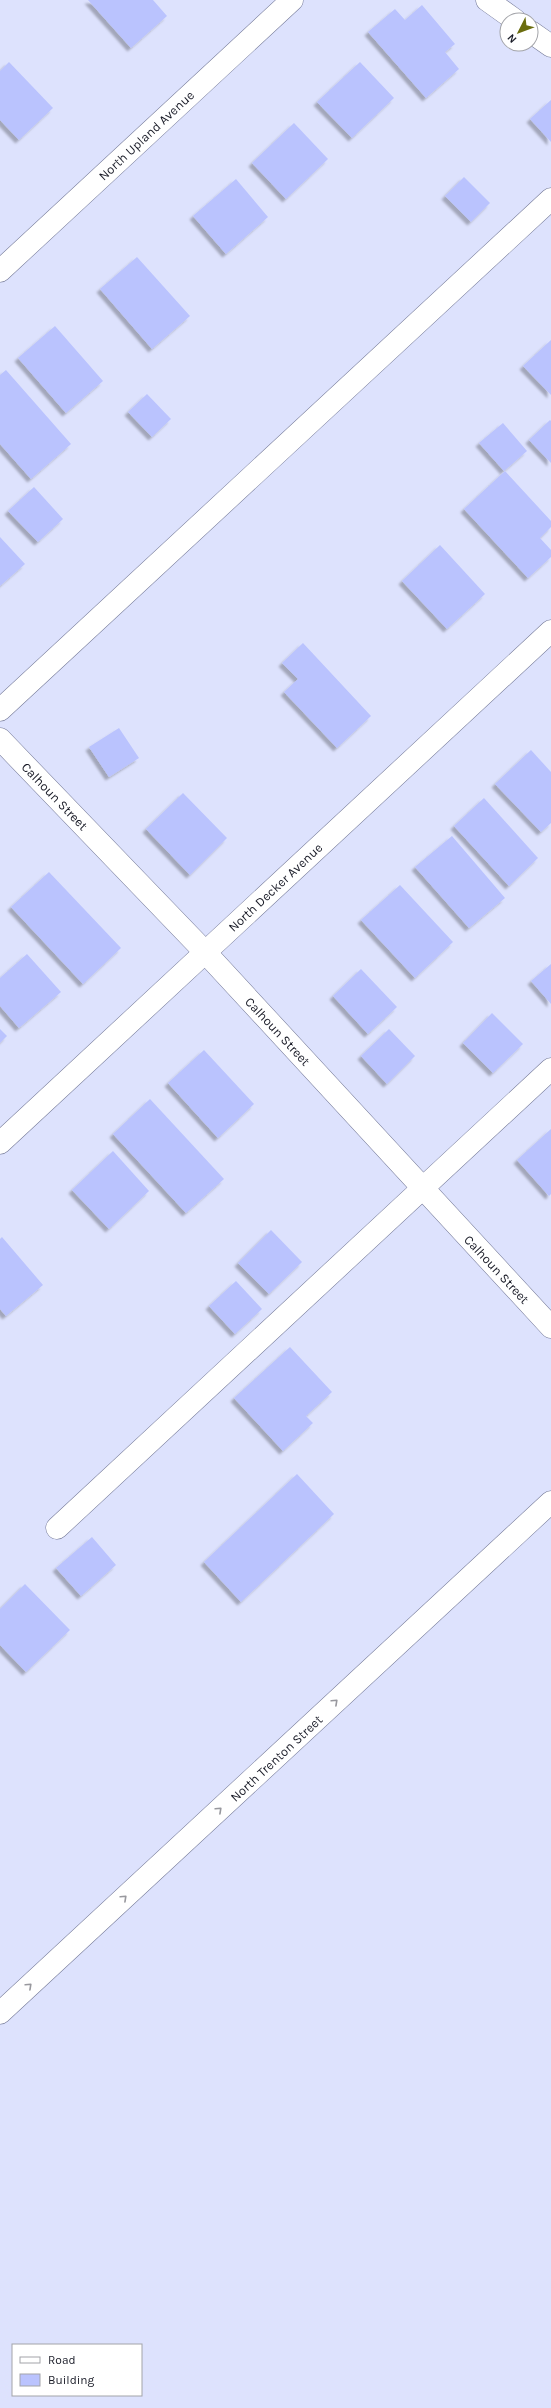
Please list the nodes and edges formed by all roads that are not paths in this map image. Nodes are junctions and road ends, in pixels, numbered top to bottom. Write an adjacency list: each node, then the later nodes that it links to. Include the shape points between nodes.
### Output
1 (292, 0): 7 (street, North Upland Avenue)
2 (488, 0): 3 (street)
3 (504, 12)
4 (539, 38): 5 (street)
5 (551, 46)
6 (551, 199): 9 (street)
7 (0, 271)
8 (551, 631): 11 (street, North Decker Avenue)
9 (0, 710)
10 (0, 739): 11 (street, Calhoun Street)
11 (205, 952): 13 (street, North Decker Avenue); 14 (street, Calhoun Street)
12 (551, 1069): 14 (street)
13 (0, 1143)
14 (422, 1188): 15 (street, Calhoun Street); 17 (street)
15 (551, 1327)
16 (551, 1502): 18 (street, North Trenton Street, one-way to 16)
17 (56, 1528)
18 (0, 2013)

